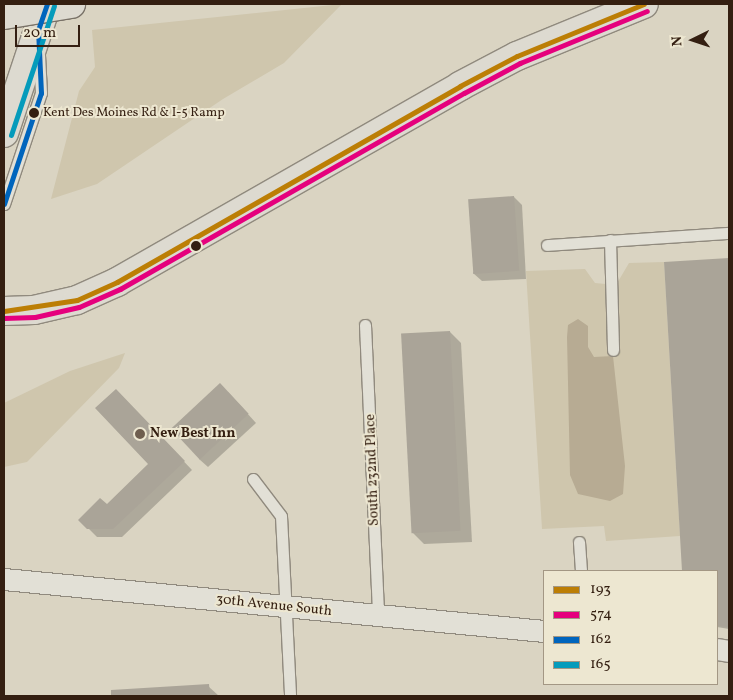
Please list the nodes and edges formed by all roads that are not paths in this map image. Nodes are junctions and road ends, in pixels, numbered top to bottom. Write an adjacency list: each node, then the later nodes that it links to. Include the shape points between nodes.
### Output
1 (48, 4): 5 (highway)
2 (71, 4): 4 (highway, bridge)
3 (644, 4): 11 (highway, via 492,69 117,282 77,300 34,310)
4 (4, 15)
5 (38, 30): 6 (highway); 7 (lane, via 41,93)
6 (4, 133)
7 (4, 204)
8 (729, 233): 9 (lane)
9 (610, 240): 10 (lane); 13 (lane)
10 (547, 244)
11 (4, 310)
12 (365, 324): 19 (lane, South 232nd Place)
13 (613, 350)
14 (253, 479): 18 (lane, via 281,516)
15 (579, 542): 16 (lane)
16 (581, 570)
17 (4, 579): 18 (street, 30th Avenue South)
18 (287, 607): 19 (street, 30th Avenue South); 21 (lane)
19 (378, 616): 20 (street, 30th Avenue South)
20 (543, 631)
21 (290, 696)

